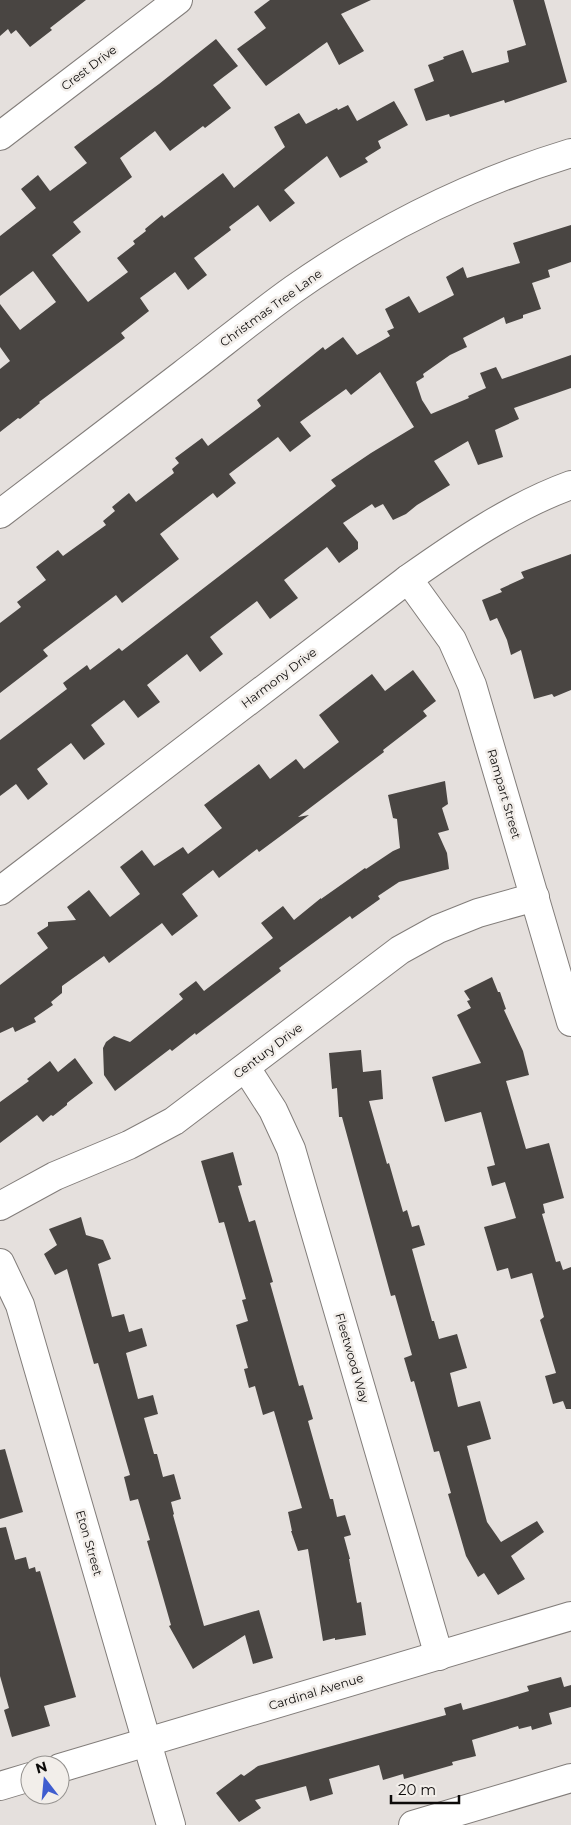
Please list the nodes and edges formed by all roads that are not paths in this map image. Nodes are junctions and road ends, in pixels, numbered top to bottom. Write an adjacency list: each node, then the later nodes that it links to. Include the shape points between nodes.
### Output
1 (178, 0): 2 (street, Crest Drive)
2 (0, 136)
3 (571, 153): 5 (street, Christmas Tree Lane, via 483,184 422,212 349,252 294,289)
4 (571, 485): 6 (street, Harmony Drive, via 458,543)
5 (0, 514)
6 (408, 579): 7 (street, Harmony Drive); 8 (street, Rampart Street, via 452,640 472,685)
7 (0, 891)
8 (535, 897): 9 (street, Rampart Street); 10 (street, Century Drive, via 478,913 438,929 400,950)
9 (571, 1022)
10 (246, 1068): 11 (street, Century Drive, via 174,1121 130,1145 55,1176); 14 (street, Fleetwood Way, via 273,1110 291,1149)
11 (0, 1206)
12 (0, 1264): 15 (street, Eton Street, via 20,1306)
13 (571, 1616): 14 (street, Cardinal Avenue)
14 (439, 1656): 15 (street, Cardinal Avenue)
15 (147, 1742): 16 (street, Cardinal Avenue); 20 (street, Eton Street)
16 (70, 1765)
17 (571, 1778): 21 (street)
18 (20, 1780): 19 (street)
19 (0, 1786)
20 (171, 1825)
21 (413, 1825)

